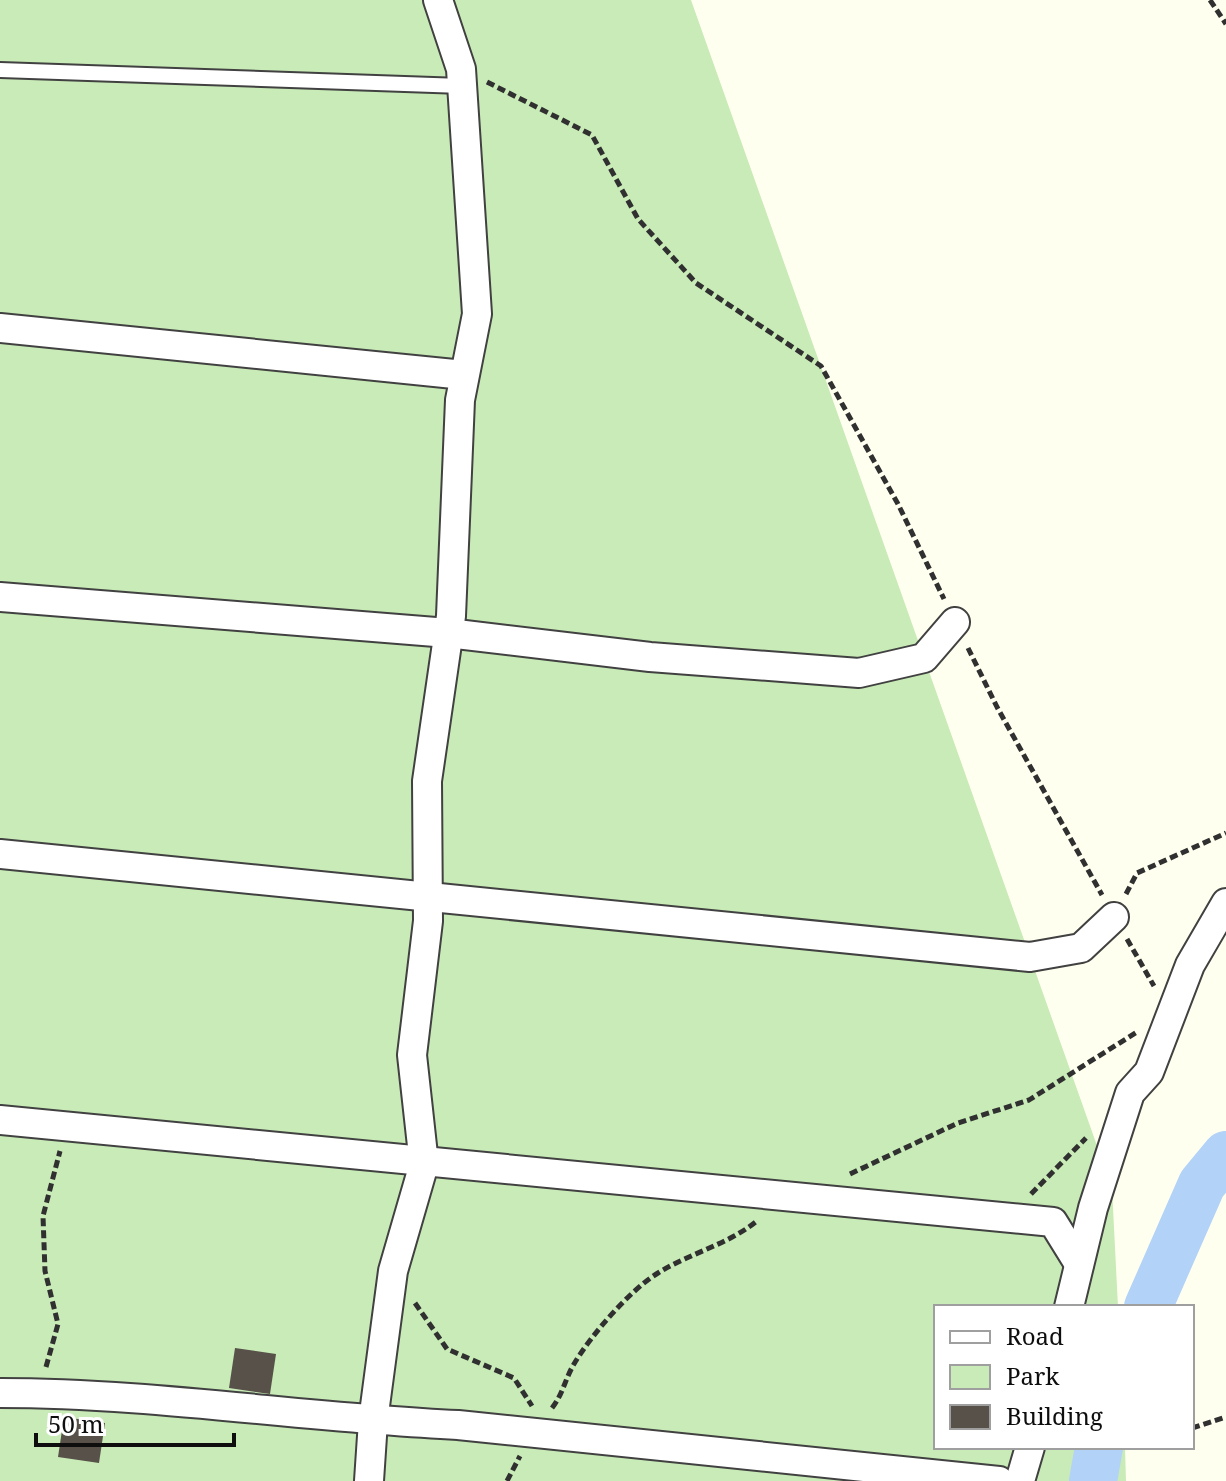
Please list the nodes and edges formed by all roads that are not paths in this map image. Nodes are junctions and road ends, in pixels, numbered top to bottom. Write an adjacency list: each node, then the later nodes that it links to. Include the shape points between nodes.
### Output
1 (438, 0): 3 (street)
2 (0, 70): 3 (lane)
3 (461, 78): 5 (street, via 477,314)
4 (0, 328): 5 (street)
5 (464, 375): 8 (street)
6 (0, 597): 8 (street)
7 (955, 622): 8 (street, via 924,658 859,673 650,657)
8 (448, 633): 10 (street, via 427,781)
9 (0, 854): 10 (street)
10 (428, 895): 12 (street, via 1030,957 1081,948); 14 (street, via 412,1055)
11 (1226, 903): 15 (street, via 1190,965 1149,1072 1130,1093)
12 (1114, 917)
13 (0, 1120): 14 (street)
14 (424, 1164): 15 (street, via 1053,1222); 18 (street, via 393,1271)
15 (1079, 1264): 16 (street)
16 (1069, 1305)
17 (0, 1393): 18 (street, via 79,1393)
18 (373, 1421): 20 (street); 21 (street, via 458,1425)
19 (1029, 1449): 22 (street)
20 (369, 1481)
21 (999, 1481)
22 (1020, 1481)

